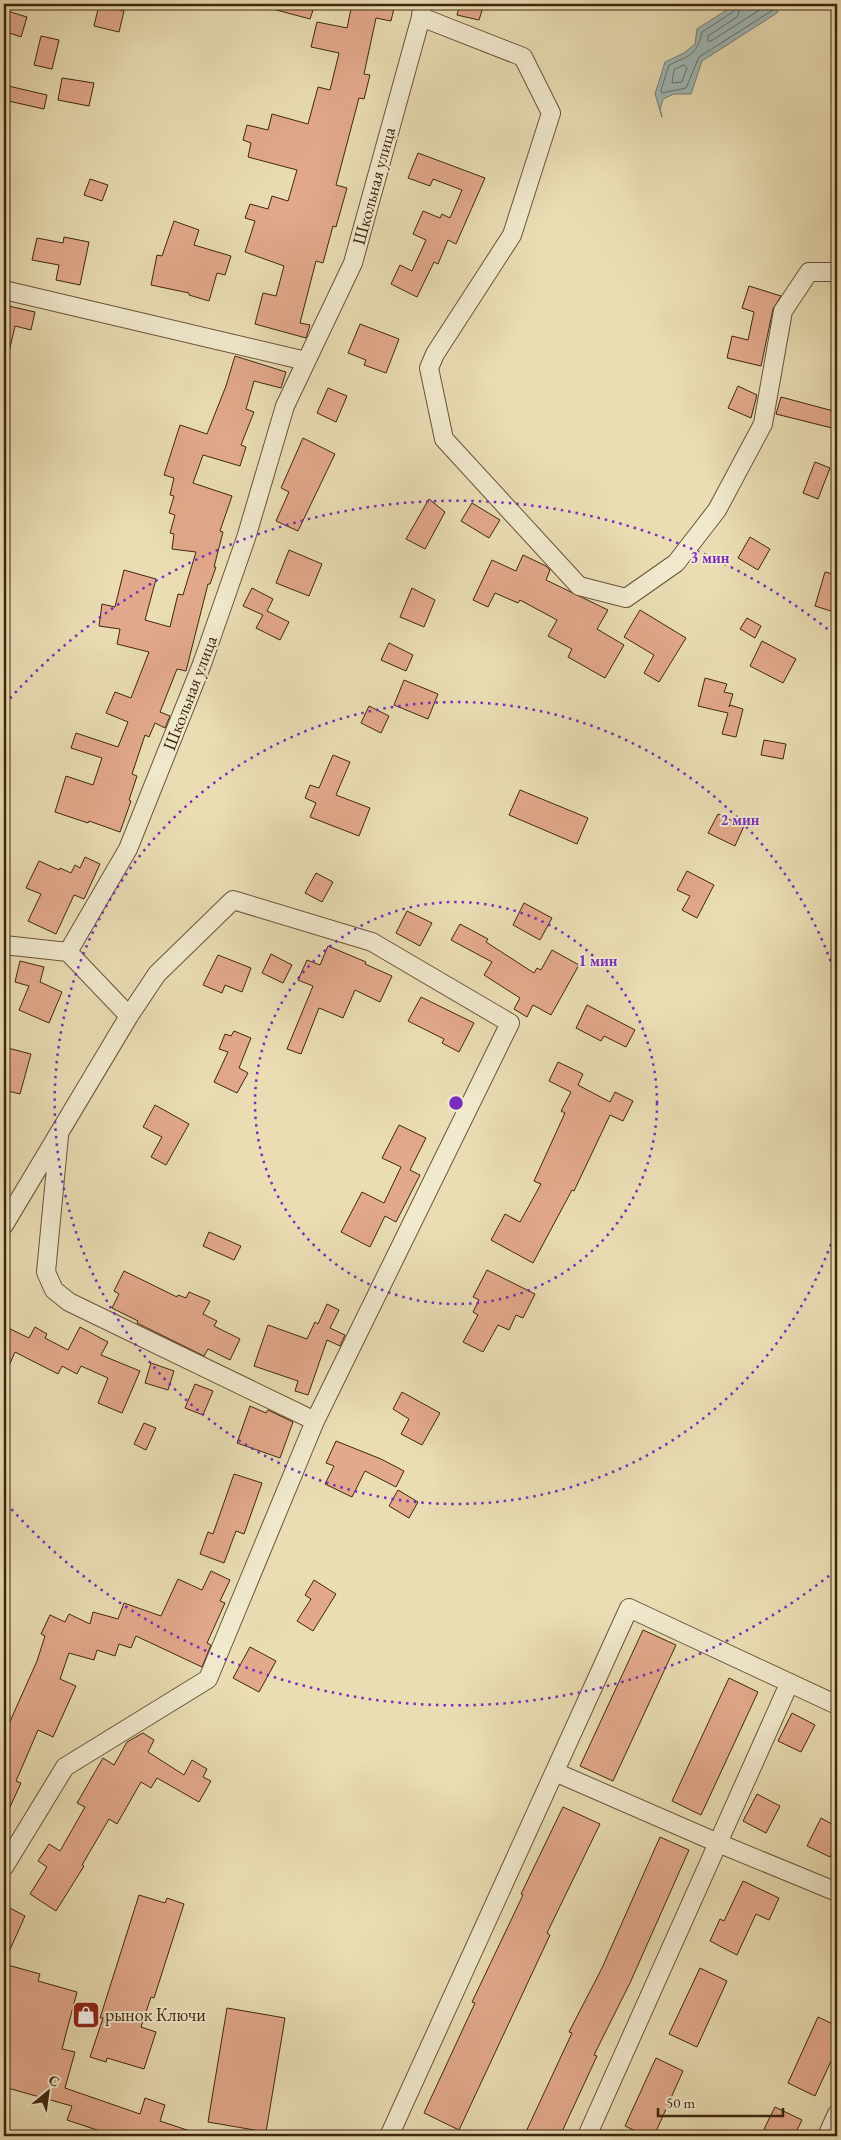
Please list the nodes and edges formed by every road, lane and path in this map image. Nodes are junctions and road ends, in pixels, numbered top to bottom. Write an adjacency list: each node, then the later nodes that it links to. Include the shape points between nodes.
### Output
1 (422, 10): 2 (street, via 523,57 552,112 512,235 429,368 444,439 579,586 626,598 676,563 717,510 763,424 783,311 809,272); 4 (street, Школьная улица, via 353,263)
2 (837, 272)
3 (4, 290): 4 (street)
4 (306, 361): 6 (street, Школьная улица, via 285,406 246,538 191,692 128,849)
5 (4, 945): 6 (street)
6 (68, 952): 7 (street)
7 (129, 1016): 8 (street); 10 (street, via 157,974 233,900 372,942 510,1023)
8 (60, 1131): 9 (street); 10 (street, via 46,1272 54,1290 69,1302)
9 (4, 1225)
10 (316, 1421): 15 (street, via 208,1679 65,1767)
11 (789, 1684): 12 (street); 13 (street, via 630,1608); 14 (street)
12 (837, 1705)
13 (555, 1772): 14 (street); 18 (street)
14 (718, 1843): 16 (street); 19 (street)
15 (4, 1867)
16 (837, 1892)
17 (837, 2114): 20 (street)
18 (391, 2136)
19 (587, 2136)
20 (827, 2136)

